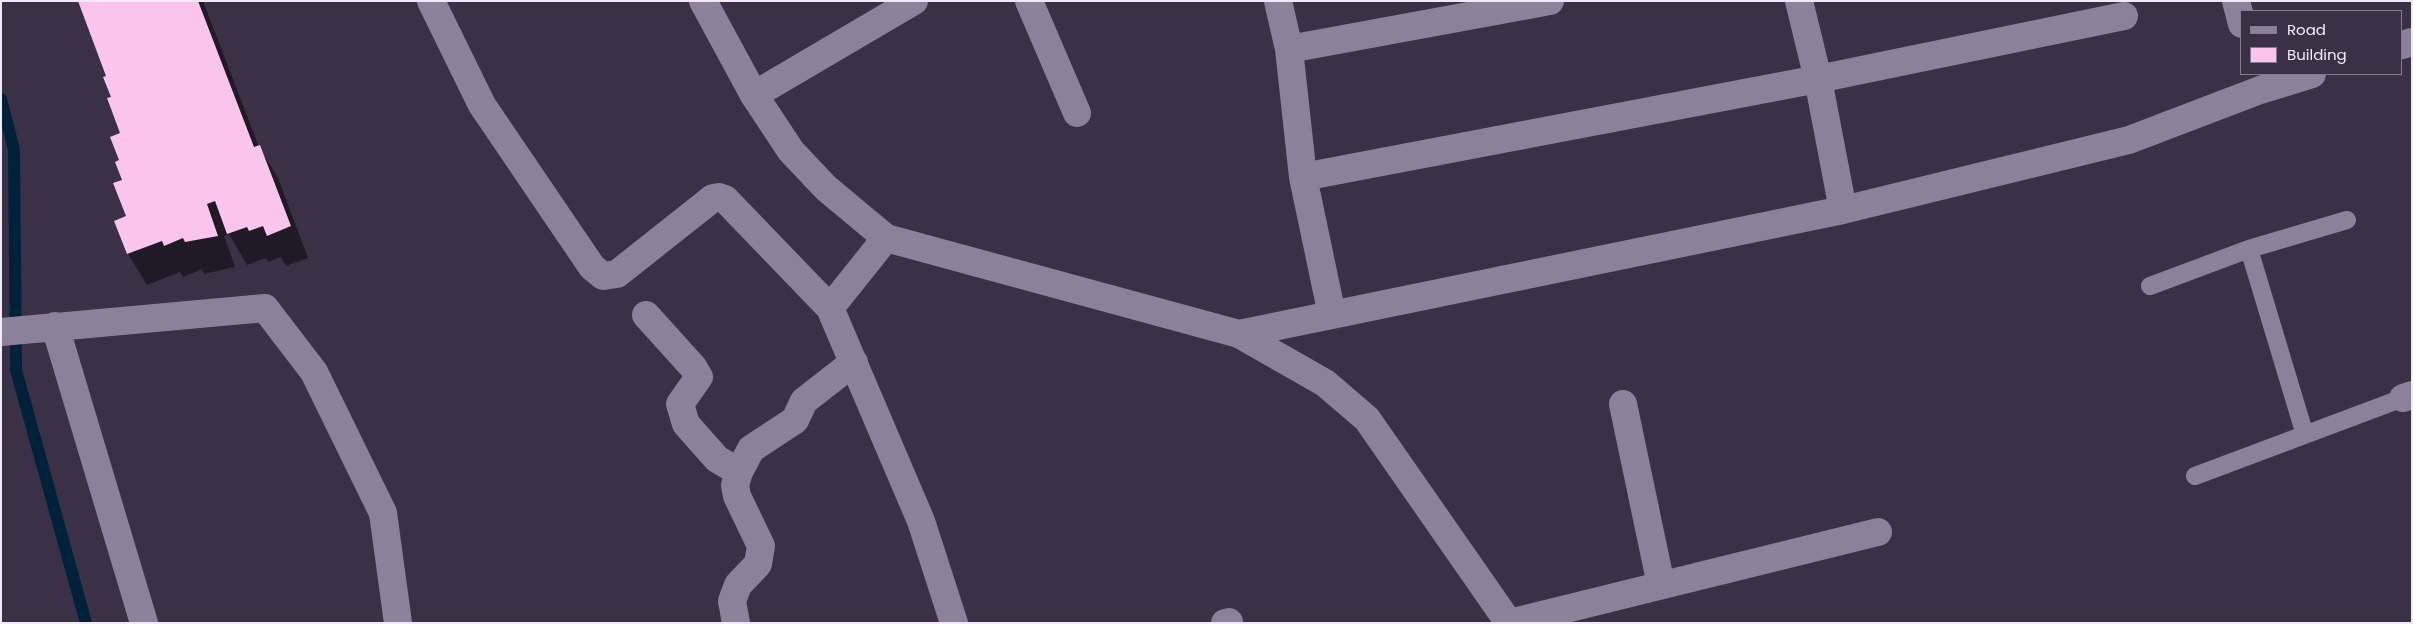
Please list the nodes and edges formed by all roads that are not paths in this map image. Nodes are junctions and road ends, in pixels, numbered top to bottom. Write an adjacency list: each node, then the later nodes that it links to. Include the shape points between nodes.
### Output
1 (431, 1): 23 (street, via 482,106 592,267 604,276 617,274 713,198 725,198)
2 (704, 1): 15 (street)
3 (914, 1): 15 (street)
4 (1030, 1): 16 (street)
5 (1278, 1): 11 (street)
6 (1799, 1): 13 (street)
7 (2236, 1): 10 (street)
8 (1540, 2): 11 (street)
9 (2124, 16): 13 (street)
10 (2240, 16)
11 (1289, 48): 17 (street)
12 (2305, 75): 14 (street)
13 (1818, 79): 17 (street); 18 (street)
14 (2258, 82): 18 (street, via 2129,140)
15 (754, 95): 20 (street, via 791,150 826,188)
16 (1077, 113)
17 (1302, 177): 25 (street)
18 (1842, 210): 25 (street)
19 (2347, 220): 21 (lane)
20 (886, 238): 23 (street); 28 (street)
21 (2249, 249): 22 (lane); 32 (lane)
22 (2150, 286)
23 (830, 308): 29 (street)
24 (646, 315): 33 (street, via 699,378 680,404 686,424 717,459)
25 (1332, 315): 28 (street)
26 (44, 327): 27 (street); 37 (street); 38 (street, via 266,308 314,372 383,513)
27 (1, 332)
28 (1239, 334): 41 (street, via 1326,383 1367,419)
29 (854, 362): 33 (street, via 804,401 795,420 751,449); 40 (street, via 921,521)
30 (2407, 396): 32 (lane)
31 (1624, 404): 36 (street)
32 (2305, 435): 34 (lane)
33 (739, 472): 39 (street, via 736,496 761,546 758,564 738,585 732,601)
34 (2195, 476)
35 (1878, 532): 36 (street)
36 (1661, 585): 41 (street)
37 (144, 623)
38 (398, 623)
39 (736, 623)
40 (954, 623)
41 (1509, 623)

